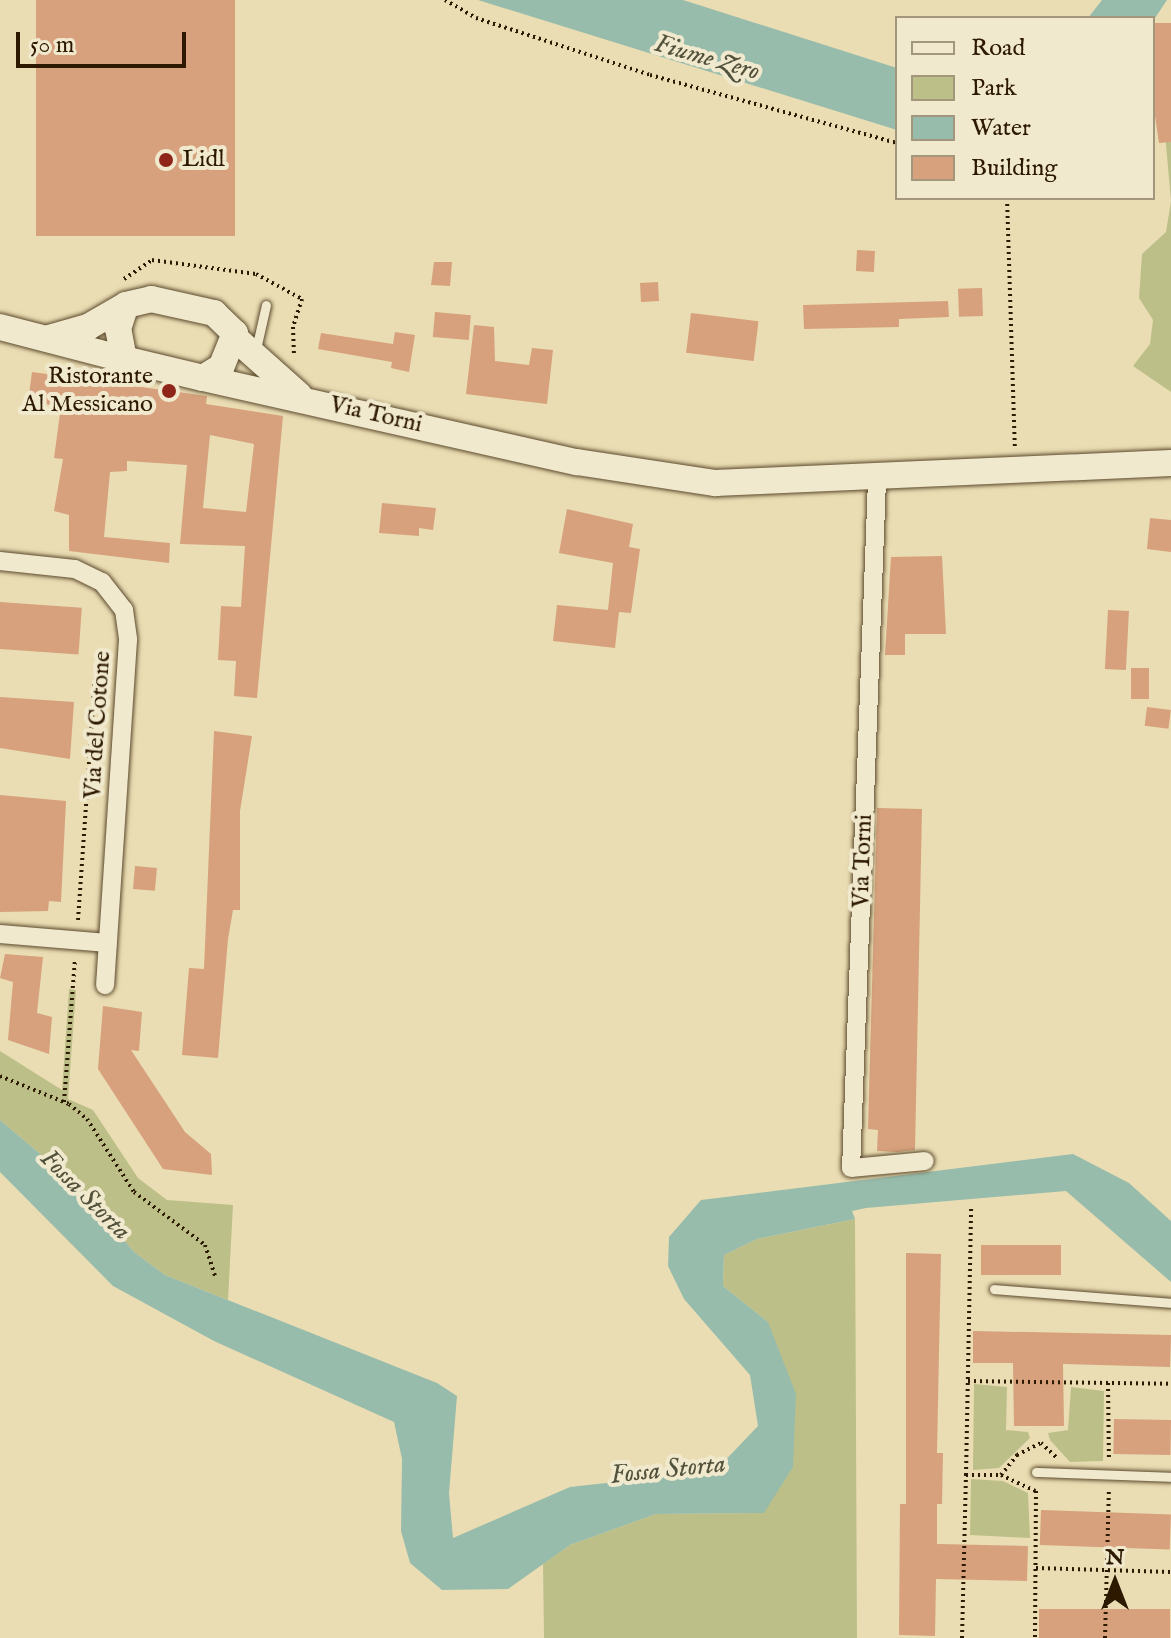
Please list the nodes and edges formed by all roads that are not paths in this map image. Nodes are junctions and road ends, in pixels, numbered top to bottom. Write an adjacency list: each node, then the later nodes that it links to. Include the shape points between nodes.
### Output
1 (119, 296): 4 (main road, Via Torni, via 88,327); 5 (main road, Via Torni, via 214,313); 7 (main road)
2 (266, 305): 6 (lane)
3 (0, 327): 4 (main road, Via Torni)
4 (46, 338): 7 (main road, Via Torni)
5 (235, 338): 6 (main road, Via Torni); 8 (main road, via 221,367)
6 (254, 357): 9 (main road, Via Torni)
7 (124, 359): 8 (main road, Via Torni)
8 (203, 378): 9 (main road, Via Torni)
9 (302, 397): 11 (main road, Via Torni, via 577,462 715,483)
10 (1171, 463): 11 (main road, Via Torni)
11 (877, 480): 16 (street, Via Torni, via 851,1168)
12 (0, 561): 14 (street, Via del Cotone, via 75,569 102,582 124,610 128,640)
13 (0, 934): 14 (street)
14 (108, 943): 15 (street, Via del Cotone)
15 (105, 985)
16 (925, 1161)
17 (994, 1289): 18 (lane)
18 (1171, 1303)
19 (1036, 1472): 20 (lane)
20 (1171, 1477)

